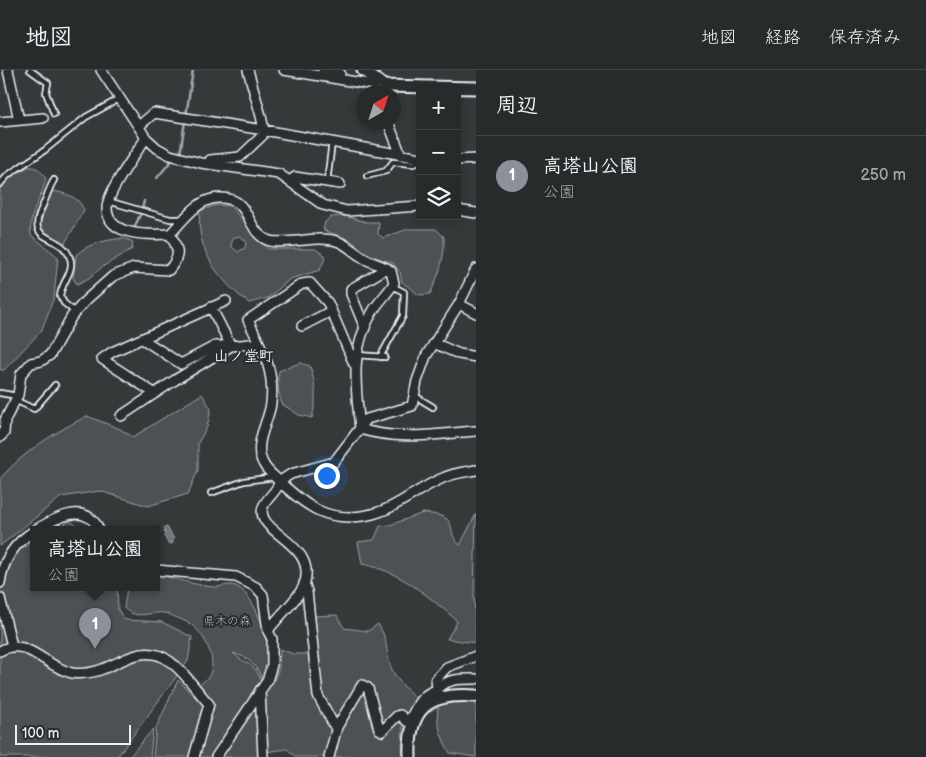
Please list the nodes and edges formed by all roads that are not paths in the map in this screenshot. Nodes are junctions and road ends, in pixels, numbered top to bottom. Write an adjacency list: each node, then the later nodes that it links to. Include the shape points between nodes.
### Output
1 (8, 70): 16 (street)
2 (30, 70): 14 (lane, via 48,83 46,93)
3 (101, 70): 13 (street)
4 (248, 70): 19 (street)
5 (284, 70): 8 (street)
6 (324, 70): 9 (street)
7 (363, 70): 10 (street)
8 (369, 85)
9 (372, 85)
10 (374, 85)
11 (401, 86): 12 (street)
12 (476, 88)
13 (119, 99): 18 (street); 33 (lane, via 86,117)
14 (54, 114)
15 (44, 118): 16 (street)
16 (19, 120): 17 (street)
17 (0, 122)
18 (139, 126): 19 (street, via 154,113); 21 (street)
19 (264, 130): 22 (street); 28 (street, via 240,157)
20 (391, 130): 23 (street)
21 (146, 138): 28 (street, via 170,155); 35 (street)
22 (332, 142): 23 (street); 32 (lane)
23 (401, 154): 24 (street)
24 (416, 159)
25 (476, 159): 26 (street)
26 (461, 160)
27 (416, 162): 29 (lane, via 393,162 386,171)
28 (201, 163): 31 (street, via 279,174)
29 (368, 176)
30 (54, 180): 48 (lane, via 37,215 36,225 39,232 70,257 70,270 60,296)
31 (291, 180): 32 (street, via 295,177); 36 (street, via 322,205 347,211)
32 (327, 182): 34 (street)
33 (0, 184)
34 (340, 184)
35 (108, 201): 39 (lane, via 170,219); 40 (street, via 109,219 116,226 145,236)
36 (416, 206)
37 (461, 211): 38 (street)
38 (476, 213)
39 (184, 219): 40 (street); 41 (street, via 196,205 228,199 244,209 254,228 271,241 336,240 363,258)
40 (170, 234): 48 (street, via 178,250 177,260 169,270 134,268 113,276)
41 (387, 268): 43 (street, via 393,275); 51 (street, via 351,289)
42 (476, 269): 45 (street)
43 (392, 286): 51 (street); 57 (lane, via 404,292 403,316 383,357)
44 (226, 301): 46 (street)
45 (459, 304): 49 (street); 54 (street)
46 (211, 307): 55 (street); 60 (street, via 102,359)
47 (331, 311): 50 (street); 53 (street, via 318,290 310,283 302,284 248,320); 57 (street)
48 (75, 312): 62 (street, via 50,355 31,363 21,374)
49 (476, 313)
50 (302, 326)
51 (365, 328): 57 (street)
52 (144, 340): 55 (street, via 181,364 215,346)
53 (259, 343): 55 (street); 69 (street, via 270,366 271,403 260,442 260,454 267,471)
54 (436, 344): 56 (street, via 458,354); 61 (street, via 426,356)
55 (231, 346): 60 (street)
56 (476, 357)
57 (355, 360): 65 (street)
58 (55, 385): 62 (lane, via 34,409)
59 (0, 392): 62 (lane)
60 (154, 394): 64 (street)
61 (415, 396): 63 (lane); 65 (street, via 412,406 367,419)
62 (16, 398): 67 (street)
63 (433, 407)
64 (121, 416)
65 (360, 429): 66 (street, via 404,437); 69 (street, via 334,462)
66 (476, 431)
67 (0, 437)
68 (476, 470): 69 (street, via 442,478 386,509 352,516 326,514 306,505)
69 (277, 479): 70 (lane, via 244,481); 75 (street, via 277,490 263,506 263,515 268,524 297,548 305,562)
70 (211, 493)
71 (43, 526): 72 (street, via 59,517 78,513)
72 (96, 526)
73 (30, 533): 76 (street, via 11,552 2,567)
74 (160, 570): 78 (street, via 198,572 245,580 263,595)
75 (304, 582): 78 (street); 86 (street, via 318,696)
76 (0, 583)
77 (0, 598): 79 (street)
78 (268, 631): 83 (street, via 272,639 272,665)
79 (12, 646): 80 (street); 87 (street, via 21,646 59,670 74,673 94,673 131,656 153,654 176,665 209,704)
80 (0, 651)
81 (476, 656): 84 (street, via 447,667 436,679)
82 (476, 679): 84 (street, via 451,680)
83 (260, 690): 88 (street); 89 (street)
84 (438, 693): 85 (street); 86 (street, via 433,691 423,695 408,722 397,716 382,731 368,688 362,685); 91 (street, via 413,724)
85 (476, 696)
86 (336, 729): 90 (street)
87 (194, 757)
88 (216, 757)
89 (263, 757)
90 (329, 757)
91 (410, 757)

